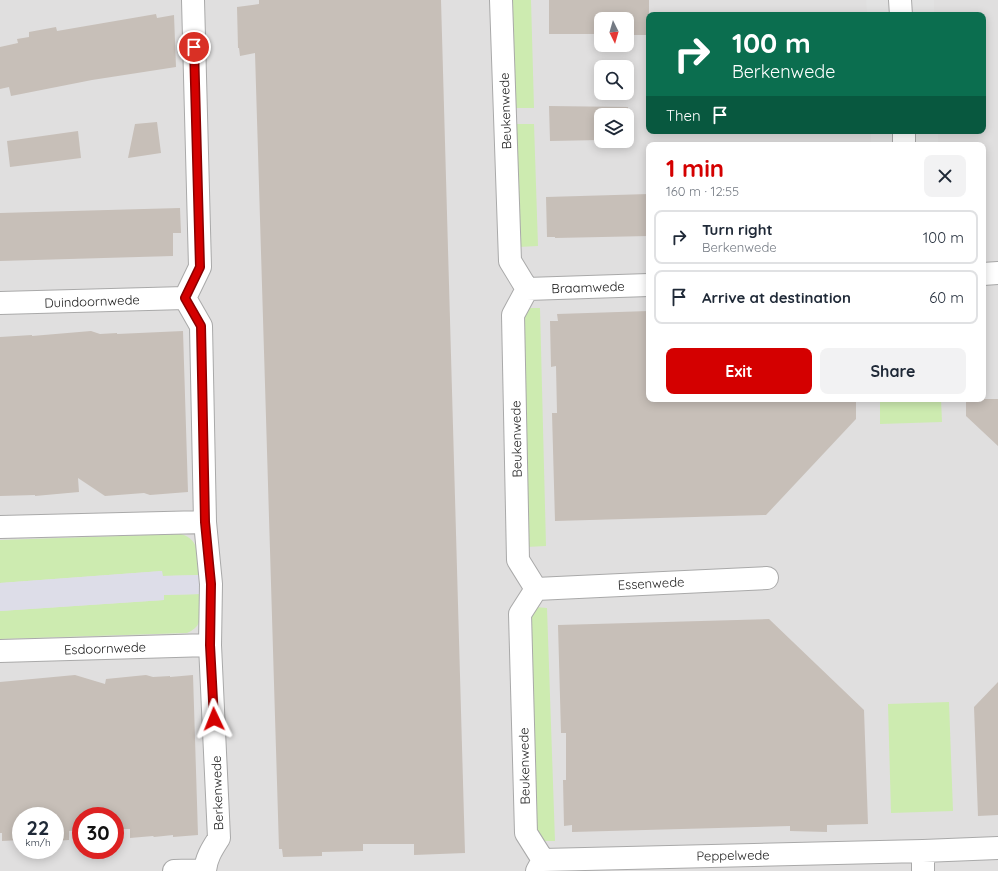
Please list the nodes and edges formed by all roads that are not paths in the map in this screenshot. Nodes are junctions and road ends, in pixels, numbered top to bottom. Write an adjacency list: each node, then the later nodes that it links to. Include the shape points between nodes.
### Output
1 (193, 0): 9 (street, via 200,267)
2 (501, 0): 8 (street, Beukenwede, via 510,261)
3 (900, 0): 4 (street)
4 (900, 12)
5 (986, 274): 6 (street)
6 (998, 274)
7 (646, 285): 8 (street, Braamwede)
8 (527, 289): 14 (street, Beukenwede, via 513,315 518,560)
9 (185, 298): 10 (street, Duindoornwede); 11 (street, Berkenwede, via 201,326)
10 (0, 303)
11 (205, 522): 12 (street); 15 (street, Berkenwede, via 211,584)
12 (0, 528)
13 (767, 578): 14 (street, Essenwede)
14 (536, 589): 19 (street, Beukenwede, via 520,614 526,833)
15 (210, 645): 16 (street, Esdoornwede); 21 (street, Berkenwede, via 219,838 210,851)
16 (0, 651)
17 (998, 848): 18 (street, Peppelwede)
18 (923, 861): 19 (street, Peppelwede)
19 (540, 865)
20 (174, 871): 21 (street)
21 (205, 871)

